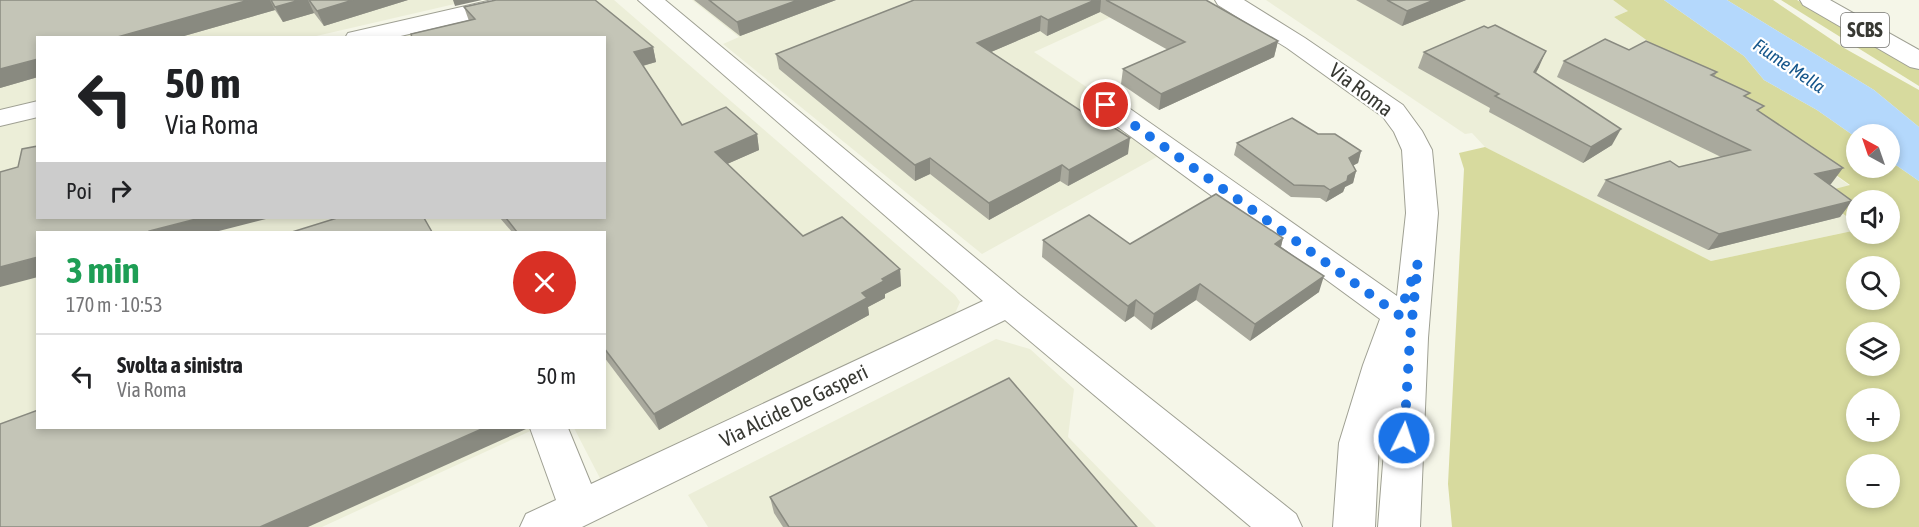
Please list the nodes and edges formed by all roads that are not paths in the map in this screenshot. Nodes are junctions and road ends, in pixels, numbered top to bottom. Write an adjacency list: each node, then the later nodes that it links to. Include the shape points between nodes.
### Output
1 (524, 0): 6 (main road)
2 (650, 0): 13 (main road)
3 (1227, 0): 12 (main road, Via Roma, via 1393,111 1408,131 1417,150 1422,213)
4 (1812, 0): 8 (main road, SCBS)
5 (1843, 0): 7 (main road, SCBS)
6 (366, 36)
7 (1919, 42)
8 (1919, 61)
9 (1106, 105): 14 (main road)
10 (36, 109): 11 (main road)
11 (0, 118)
12 (1418, 263): 14 (main road, Via Roma); 20 (main road, Via Roma)
13 (1008, 303): 16 (main road, Via Alcide De Gasperi); 18 (main road)
14 (1399, 315): 19 (main road, Via Roma, via 1359,443)
15 (549, 429): 16 (main road)
16 (580, 508): 17 (main road, Via Alcide De Gasperi)
17 (541, 527)
18 (1281, 527)
19 (1354, 527)
20 (1399, 527)

